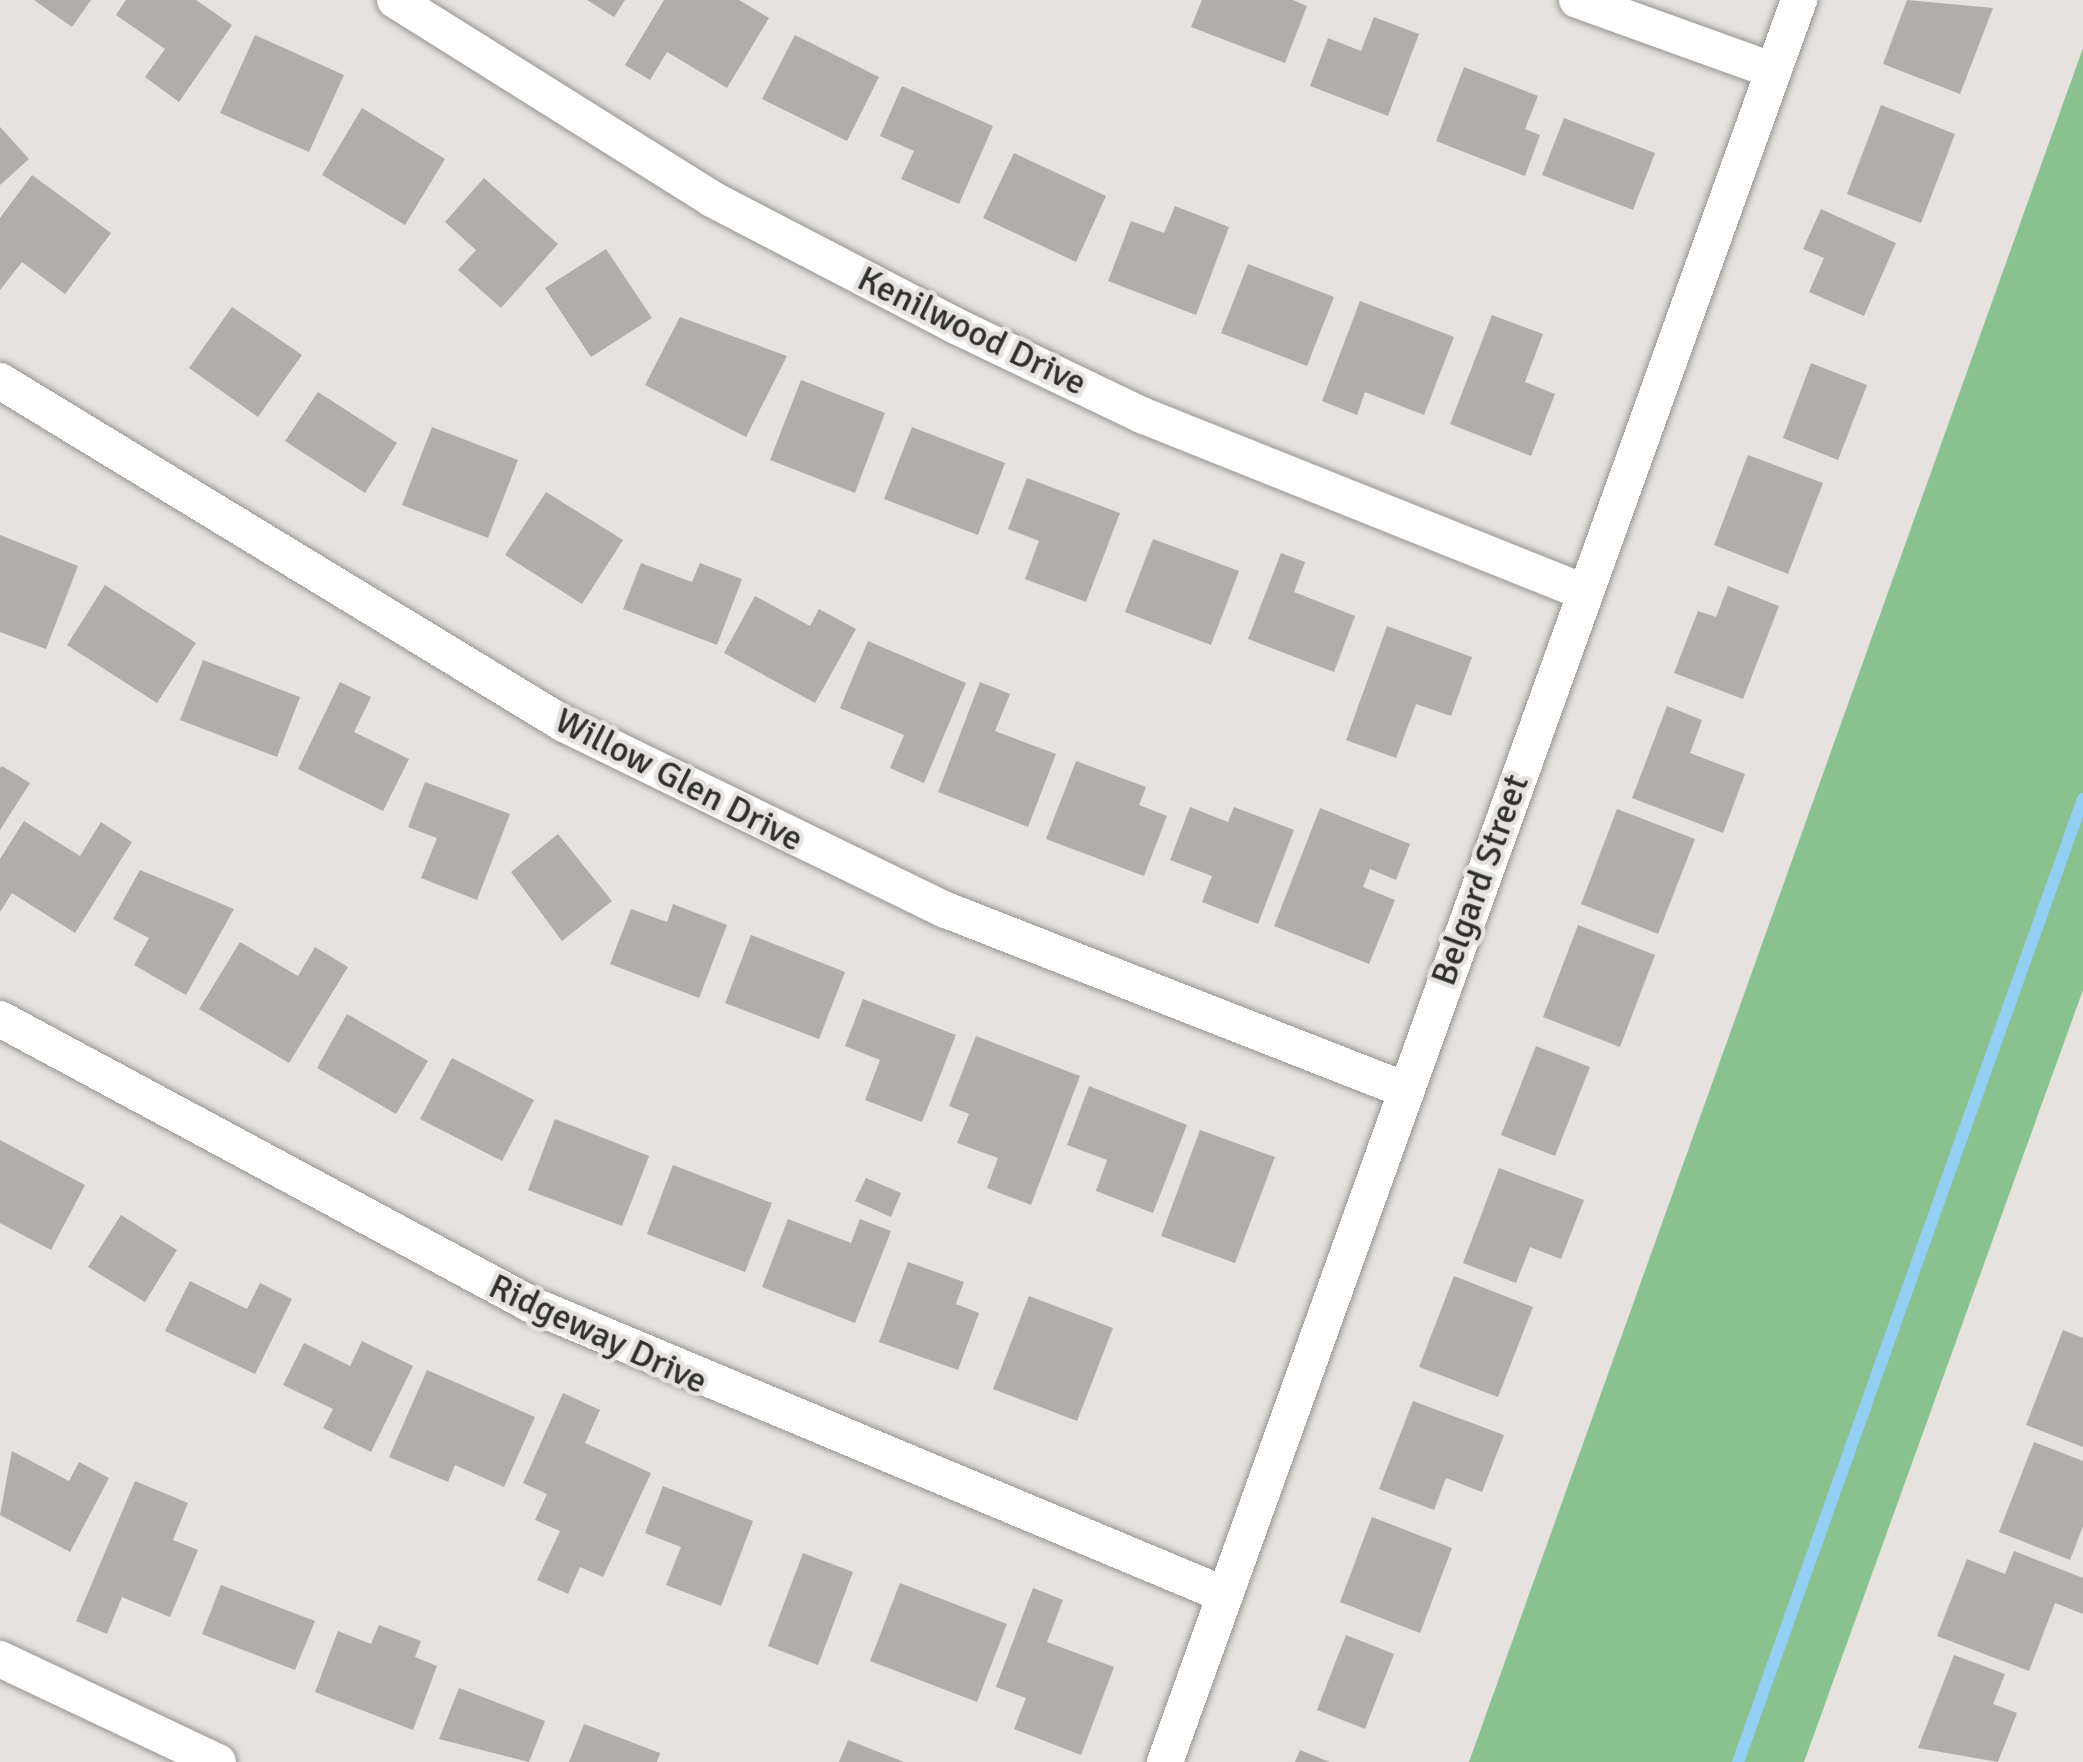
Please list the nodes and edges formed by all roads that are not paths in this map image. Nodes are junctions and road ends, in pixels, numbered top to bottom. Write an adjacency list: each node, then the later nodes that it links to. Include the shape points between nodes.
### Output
1 (395, 0): 6 (street, Kenilwood Drive, via 712,199 956,326 1144,416)
2 (1577, 0): 4 (street)
3 (1799, 0): 4 (street, Belgard Street)
4 (1772, 70): 6 (street, Belgard Street)
5 (0, 381): 8 (street, Willow Glen Drive, via 584,734 946,910)
6 (1584, 592): 8 (street, Belgard Street)
7 (0, 1019): 9 (street, Ridgeway Drive, via 532,1305)
8 (1403, 1089): 9 (street, Belgard Street)
9 (1222, 1594): 12 (street, Belgard Street)
10 (0, 1660): 11 (street)
11 (218, 1762)
12 (1165, 1762)

